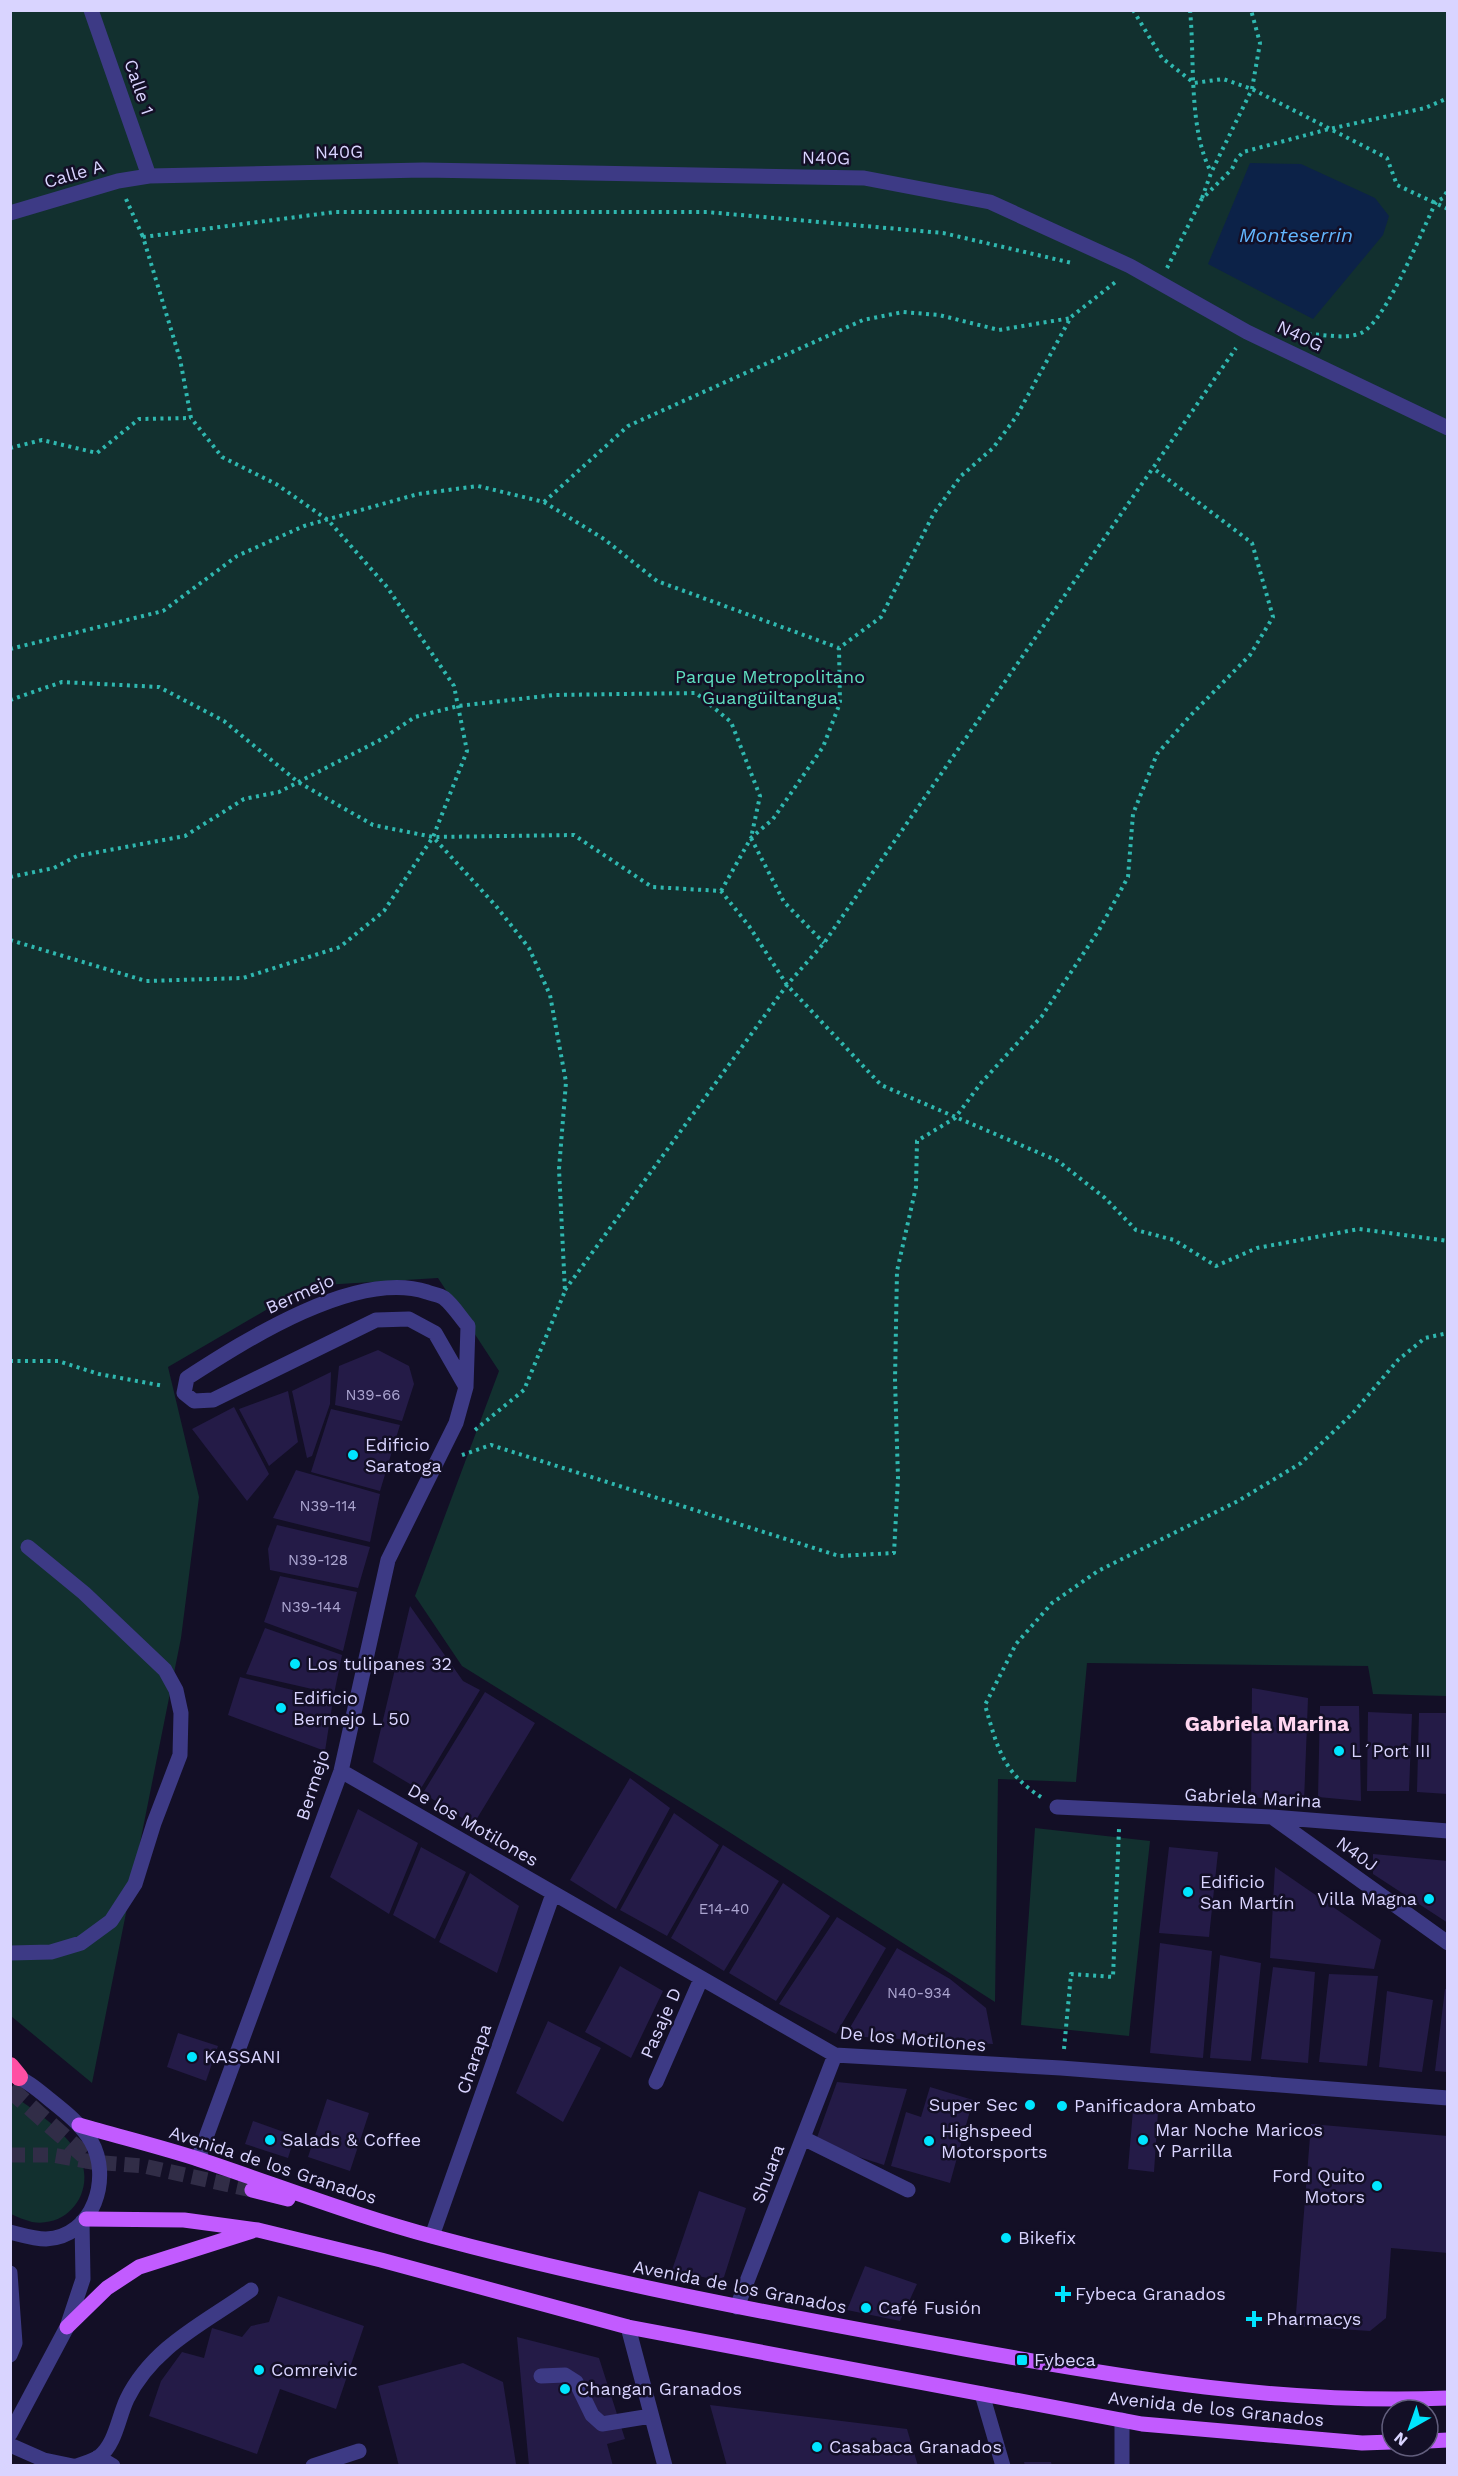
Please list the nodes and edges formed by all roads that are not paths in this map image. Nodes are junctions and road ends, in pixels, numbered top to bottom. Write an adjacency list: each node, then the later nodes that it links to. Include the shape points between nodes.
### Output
1 (91, 10): 2 (street, Calle 1)
2 (149, 176): 3 (street, Calle A, via 117,181); 4 (street, N40G, via 423,170 864,178 990,202 1160,282 1247,332)
3 (10, 213)
4 (1448, 428)
5 (466, 1387): 5 (street, Bermejo, via 468,1326 444,1298 416,1288 381,1288 349,1293 269,1329 187,1378 184,1393 194,1401 213,1400 376,1320 398,1319 409,1319 435,1333); 7 (street, Bermejo, via 456,1423 388,1560)
6 (28, 1547): 13 (street, via 84,1593 165,1670 176,1690 181,1713 180,1755 135,1884 111,1921 81,1943 51,1952)
7 (341, 1771): 11 (street, De los Motilones); 21 (street, Bermejo)
8 (1057, 1807): 9 (street, Gabriela Marina)
9 (1272, 1817): 10 (street, Gabriela Marina); 12 (street, N40J)
10 (1448, 1831)
11 (553, 1894): 14 (street, De los Motilones); 28 (street, Charapa)
12 (1448, 1943)
13 (10, 1953)
14 (701, 1979): 15 (street, De los Motilones); 17 (street, Pasaje D)
15 (835, 2055): 18 (street, De los Motilones); 20 (street, Shuara)
16 (13, 2072): 19 (street)
17 (656, 2082)
18 (1448, 2098)
19 (79, 2125): 21 (main road, Avenida de los Granados); 24 (street, via 98,2160 100,2182 97,2201)
20 (802, 2138): 23 (street); 31 (street, Shuara)
21 (198, 2159): 25 (main road, Avenida de los Granados)
22 (252, 2190): 25 (main road)
23 (908, 2190)
24 (84, 2221): 26 (main road, Avenida de los Granados, via 184,2220); 27 (street, via 67,2233 47,2239); 32 (street, via 83,2279)
25 (387, 2223): 28 (main road, Avenida de los Granados)
26 (258, 2230): 32 (main road, via 139,2267 107,2288); 33 (main road, Avenida de los Granados)
27 (10, 2232)
28 (432, 2236): 31 (main road, Avenida de los Granados, via 571,2272)
29 (10, 2273): 34 (street, via 15,2343)
30 (250, 2290): 44 (street, via 154,2359 127,2398 113,2438)
31 (737, 2307): 37 (main road, Avenida de los Granados, via 1164,2382 1278,2396)
32 (67, 2327): 40 (street)
33 (628, 2327): 36 (main road, Avenida de los Granados); 38 (street)
34 (10, 2355)
35 (541, 2376): 38 (street, via 565,2375 576,2382 591,2415 602,2424)
36 (982, 2394): 39 (main road, Avenida de los Granados); 49 (street)
37 (1448, 2398)
38 (651, 2416): 48 (street)
39 (1122, 2420): 41 (main road, Avenida de los Granados); 50 (street)
40 (10, 2434)
41 (1380, 2442)
42 (10, 2445): 45 (street, via 44,2460)
43 (358, 2451): 47 (street)
44 (98, 2457): 45 (street); 46 (street)
45 (75, 2466)
46 (113, 2466)
47 (313, 2466)
48 (665, 2466)
49 (1003, 2466)
50 (1122, 2466)

